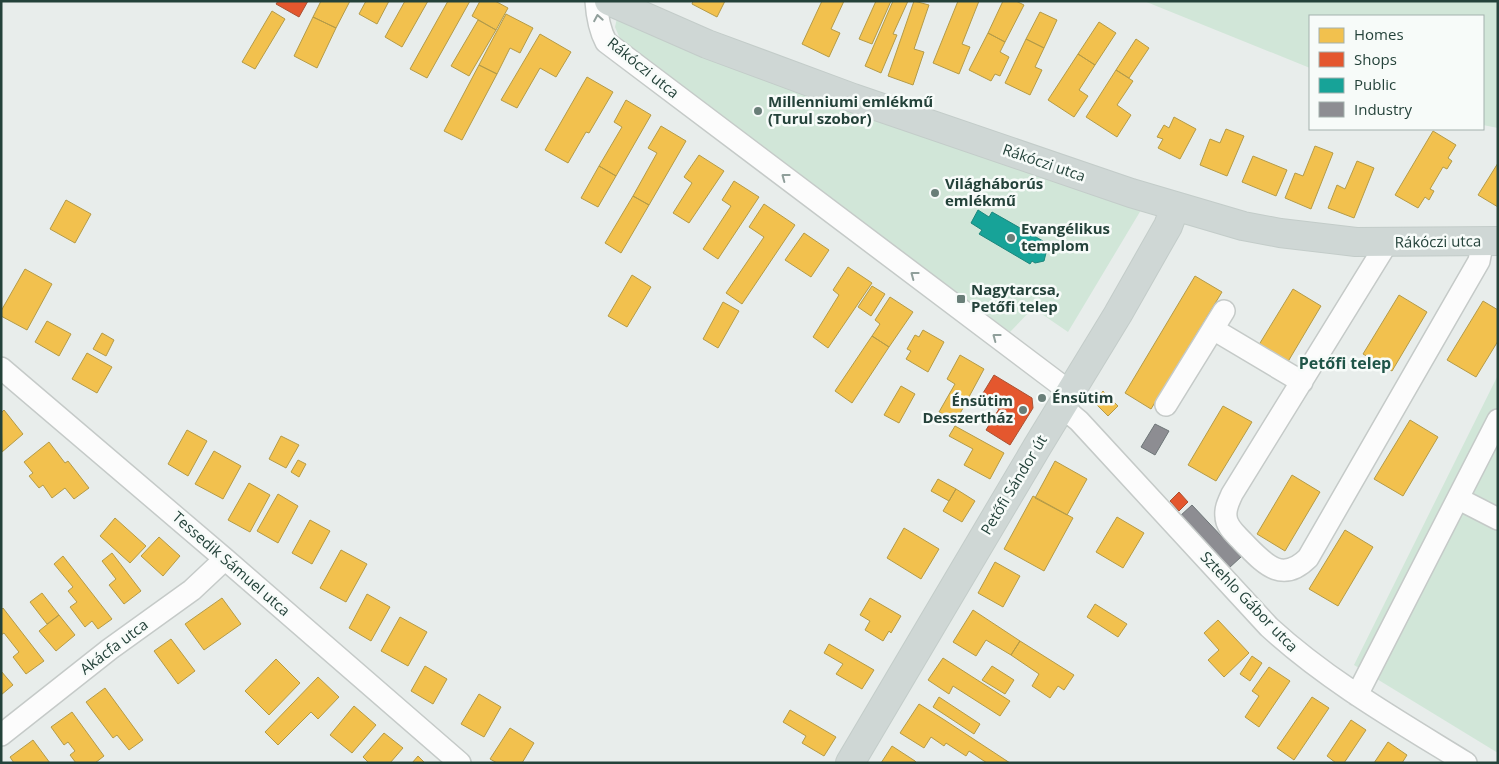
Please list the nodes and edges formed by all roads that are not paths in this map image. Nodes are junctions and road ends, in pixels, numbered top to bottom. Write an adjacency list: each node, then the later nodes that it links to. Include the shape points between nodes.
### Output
1 (596, 1): 10 (street, Rákóczi utca, one-way to 1, via 606,42 601,33)
2 (609, 1): 3 (main road, Rákóczi utca, via 707,44 853,98)
3 (1175, 206): 5 (main road, Rákóczi utca, via 1280,233); 10 (main road, Petőfi Sándor út, via 1168,226)
4 (1490, 241): 5 (main road, Rákóczi utca); 9 (street, via 1308,558 1296,568 1284,570 1265,564 1230,528 1226,510 1232,494)
5 (1386, 243): 9 (street)
6 (1224, 311): 7 (street)
7 (1213, 329): 9 (street); 11 (street)
8 (1, 368): 15 (street, Tessedik Sámuel utca)
9 (1302, 382)
10 (1066, 399): 16 (street, Sztehlo Gábor utca, via 1078,421 1270,627 1316,667); 19 (main road, Petőfi Sándor út)
11 (1166, 405)
12 (1498, 420): 13 (street)
13 (1459, 499): 14 (street); 16 (street)
14 (1498, 519)
15 (226, 559): 17 (street, Akácfa utca, via 192,590 110,649); 18 (street, Tessedik Sámuel utca)
16 (1357, 694): 20 (street, Sztehlo Gábor utca)
17 (1, 735)
18 (460, 763)
19 (850, 763)
20 (1466, 763)

